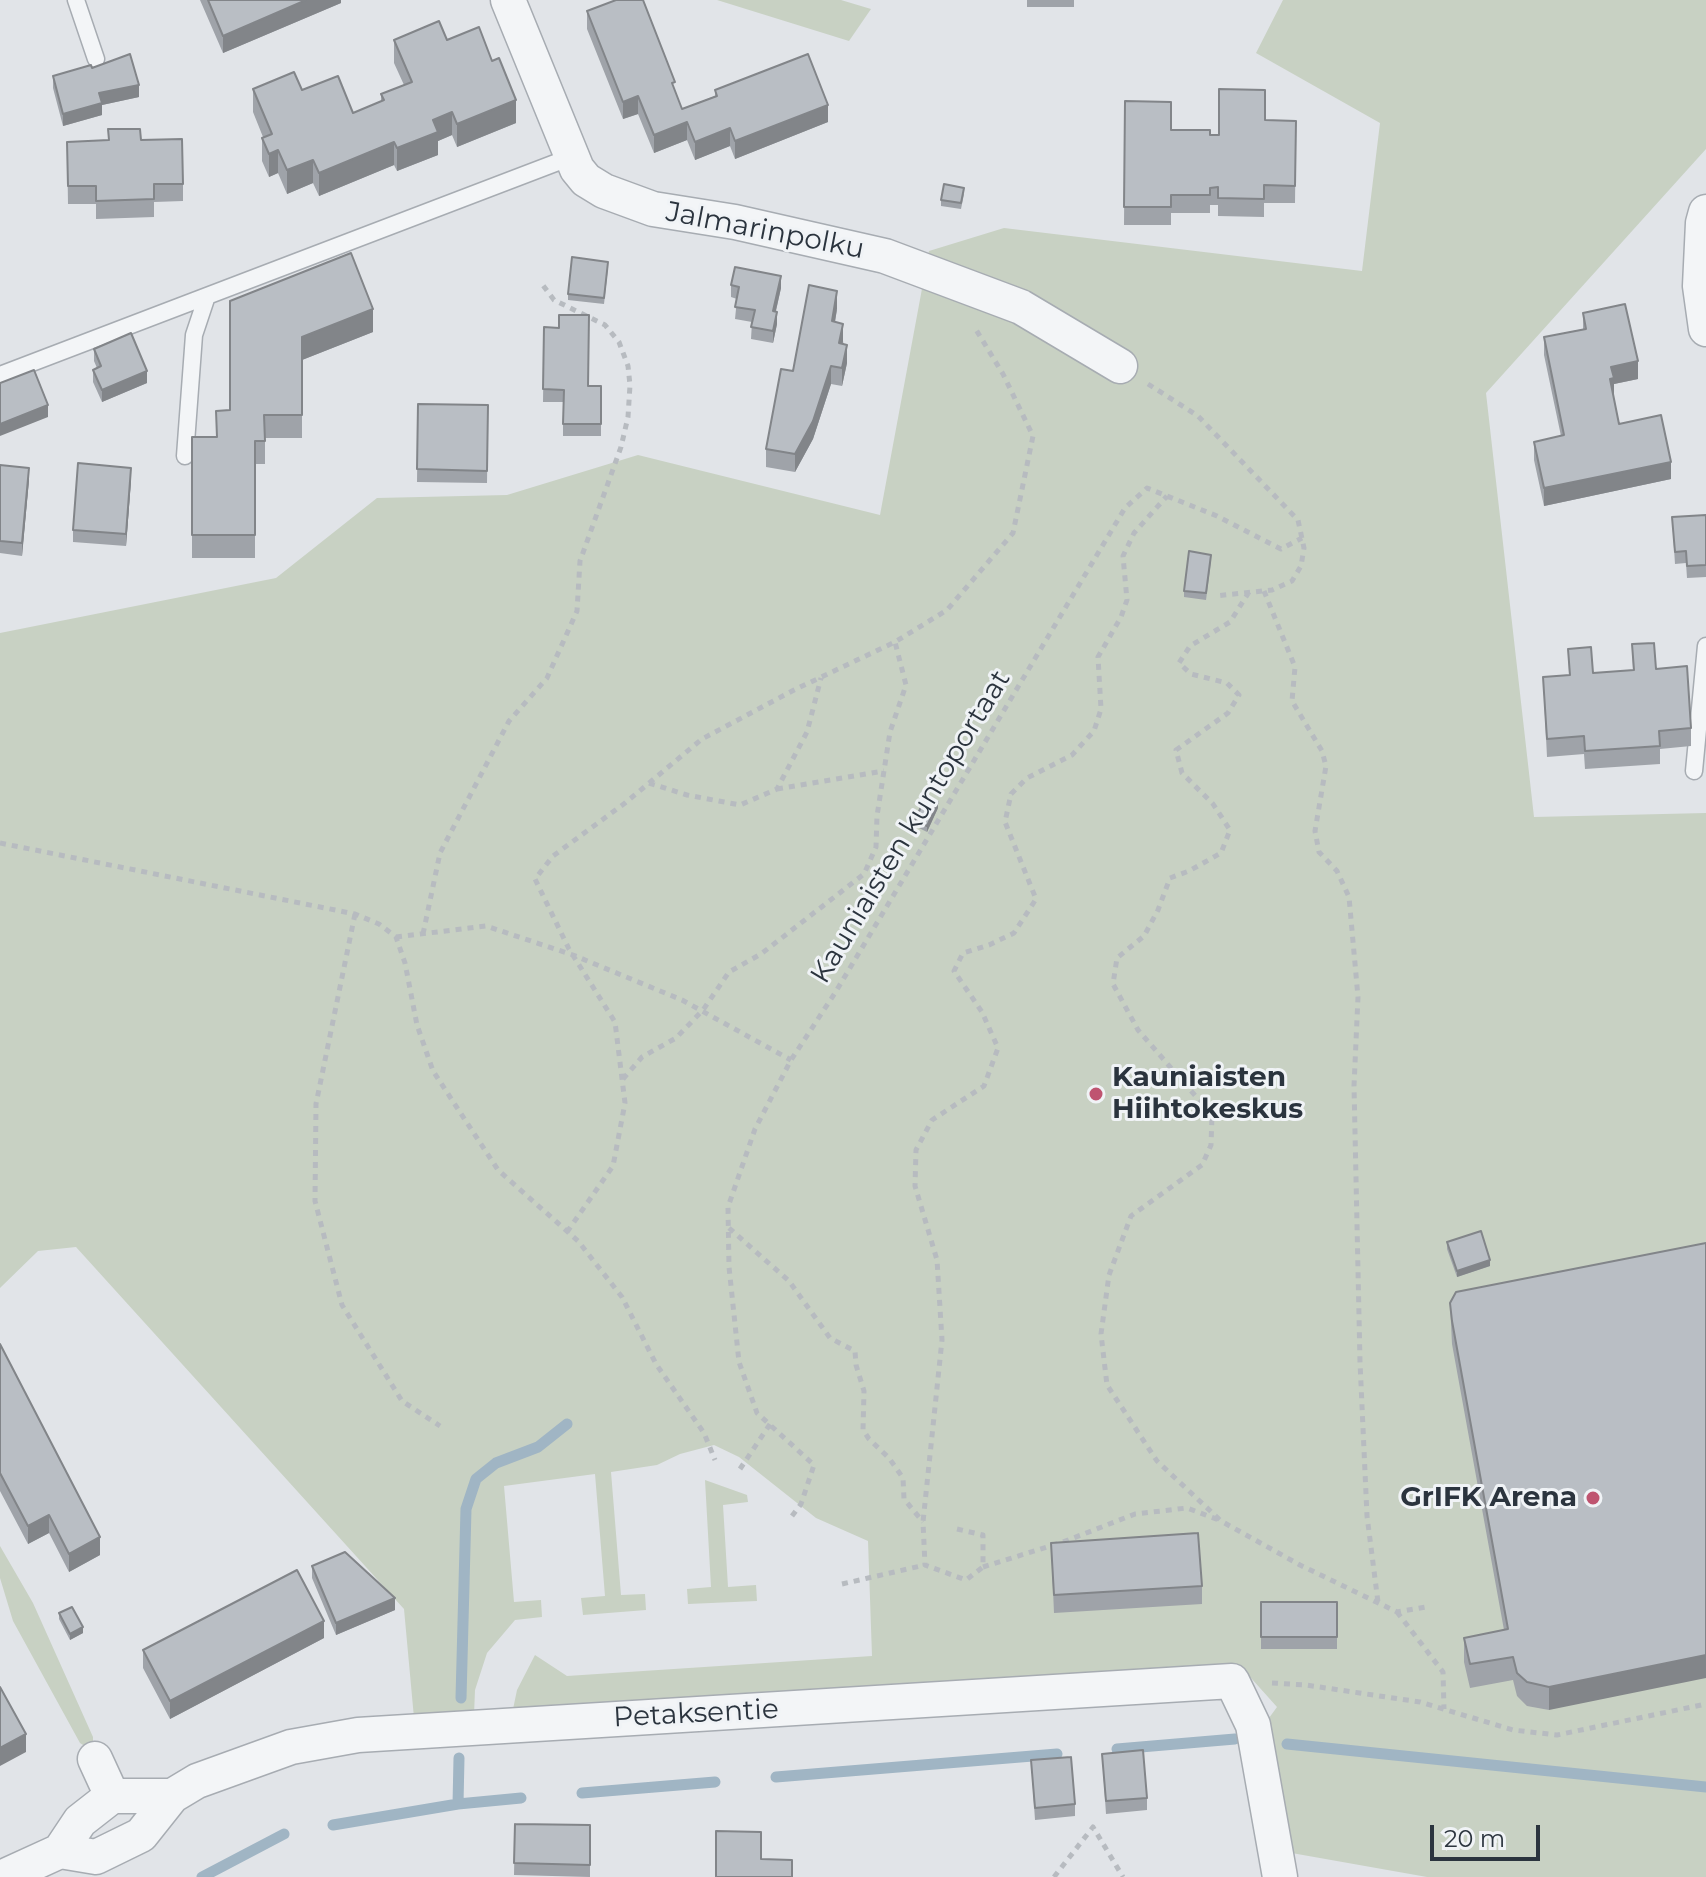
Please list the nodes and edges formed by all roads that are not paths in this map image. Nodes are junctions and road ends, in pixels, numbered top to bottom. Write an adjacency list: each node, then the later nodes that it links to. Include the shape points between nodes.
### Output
1 (76, 0): 3 (lane)
2 (508, 0): 4 (street, Jalmarinpolku)
3 (96, 59)
4 (571, 157): 6 (lane); 8 (street, Jalmarinpolku, via 586,180 632,203 885,256 1021,307)
5 (1706, 212): 7 (street, via 1700,286)
6 (207, 296): 9 (lane); 10 (lane, via 194,335)
7 (1706, 329)
8 (1120, 366)
9 (0, 375)
10 (185, 456)
11 (1706, 646): 12 (lane)
12 (1694, 771)
13 (95, 1759): 14 (street)
14 (112, 1796): 15 (street, Petaksentie); 16 (street, via 80,1821)
15 (172, 1796): 16 (street, Petaksentie, via 141,1835 119,1846 96,1857); 18 (street, Petaksentie, via 197,1781 291,1747 358,1735 1232,1681 1253,1725)
16 (60, 1851): 17 (street)
17 (3, 1877)
18 (1280, 1877)

